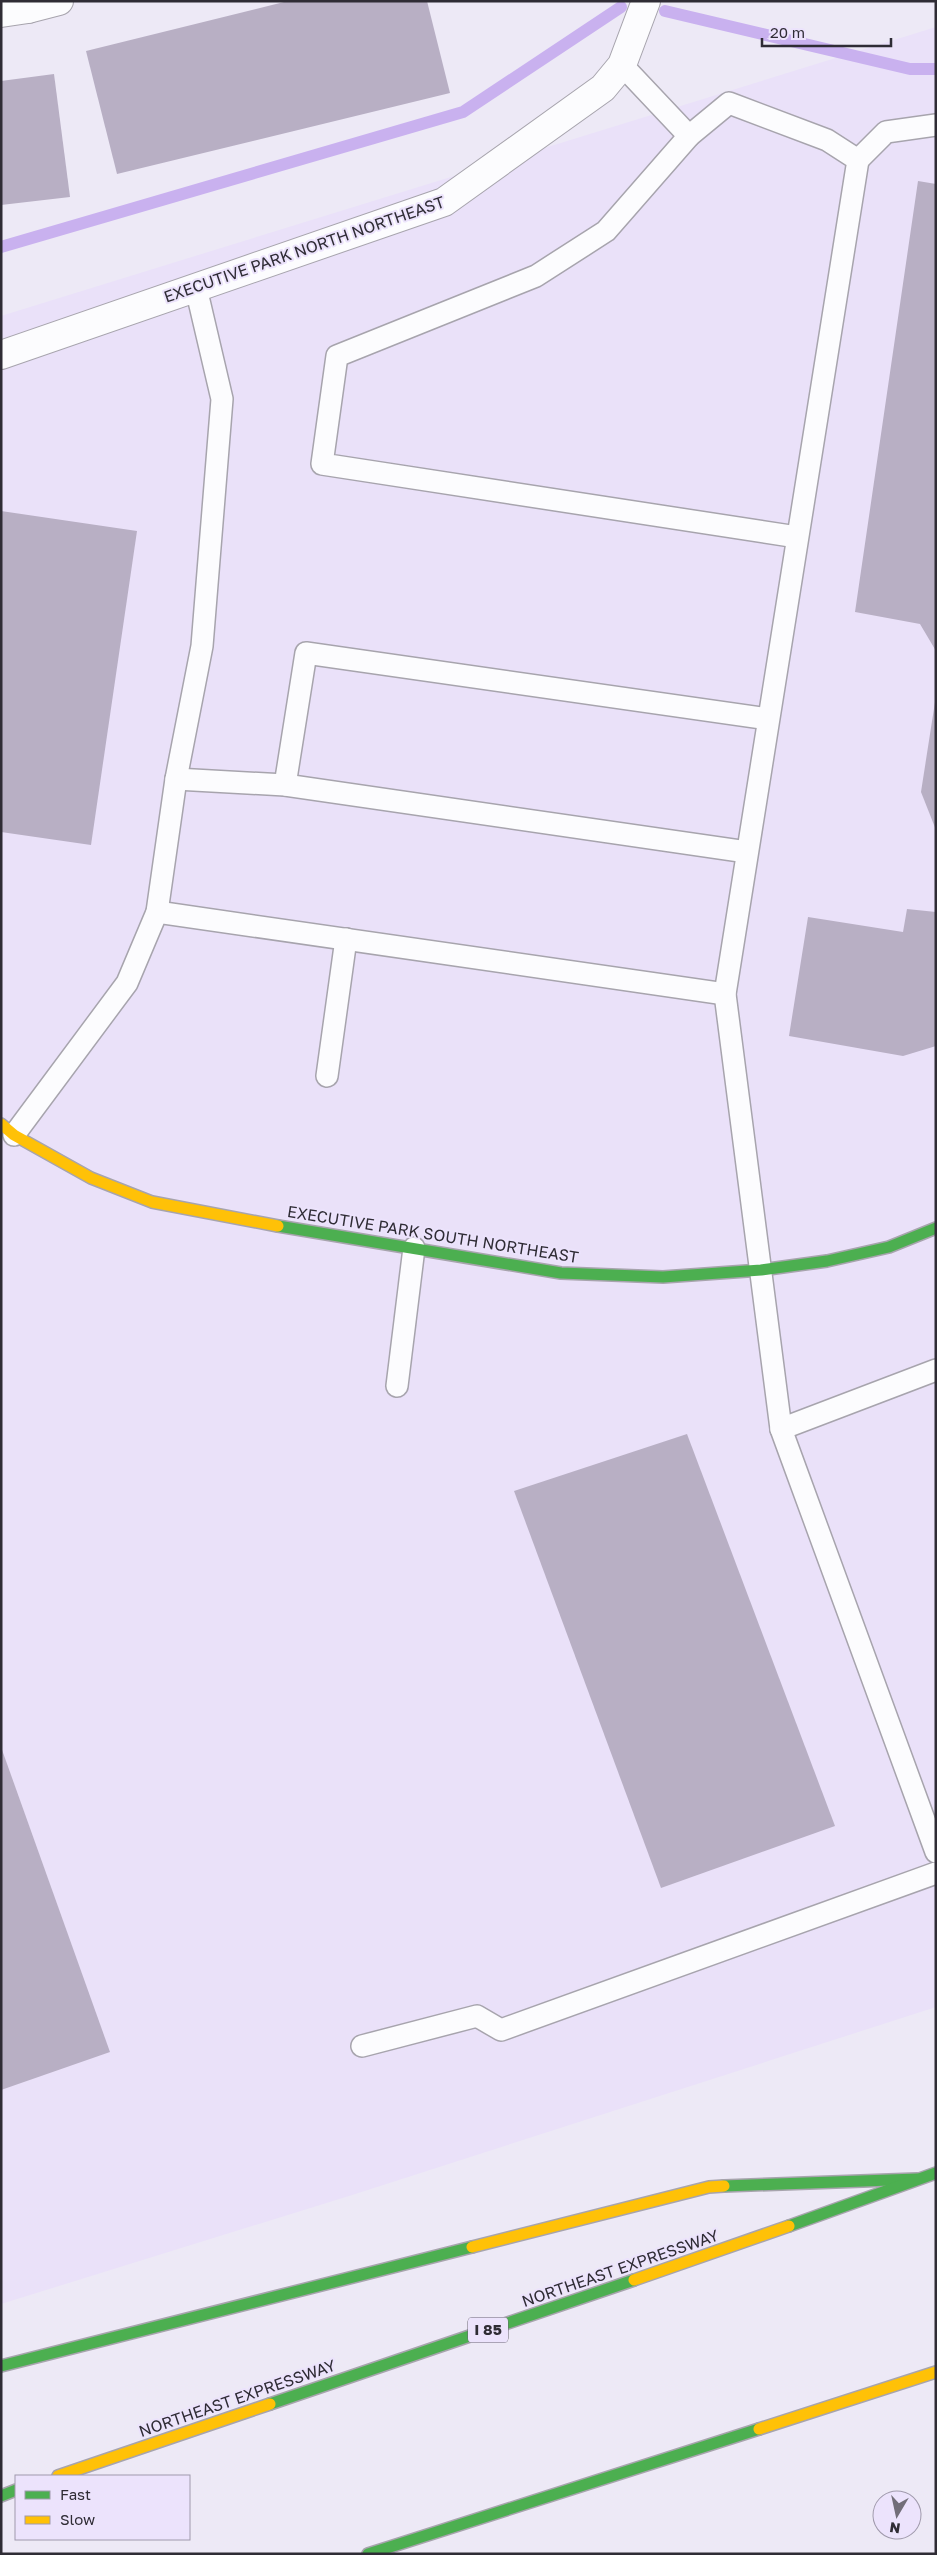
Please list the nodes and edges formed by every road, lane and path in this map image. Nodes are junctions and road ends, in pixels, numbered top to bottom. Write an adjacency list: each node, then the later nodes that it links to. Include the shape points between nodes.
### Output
1 (60, 1): 3 (street)
2 (646, 1): 5 (street, EXECUTIVE PARK NORTH NORTHEAST)
3 (26, 5): 4 (street)
4 (1, 13)
5 (622, 65): 7 (lane); 9 (street, EXECUTIVE PARK NORTH NORTHEAST, via 604,88 444,202)
6 (936, 125): 8 (lane, via 886,132)
7 (689, 136): 8 (lane, via 729,103 827,140); 11 (lane, via 606,231 536,276 336,356 322,464)
8 (858, 160): 11 (lane)
9 (196, 288): 10 (street, EXECUTIVE PARK NORTH NORTHEAST); 13 (lane, via 222,399 202,646)
10 (1, 355)
11 (797, 537): 12 (lane)
12 (768, 719): 14 (lane, via 306,653); 15 (lane)
13 (176, 779): 14 (lane); 16 (lane)
14 (285, 785): 15 (lane)
15 (747, 852): 18 (lane)
16 (157, 912): 17 (lane); 20 (lane, via 126,983)
17 (346, 939): 18 (lane); 19 (lane)
18 (725, 994): 23 (lane)
19 (327, 1076)
20 (7, 1130): 22 (main road, EXECUTIVE PARK SOUTH NORTHEAST, via 91,1178 152,1202 232,1219)
21 (936, 1228): 23 (main road, EXECUTIVE PARK SOUTH NORTHEAST, via 889,1246 827,1261)
22 (414, 1248): 23 (main road, EXECUTIVE PARK SOUTH NORTHEAST, via 561,1273 663,1278); 25 (lane)
23 (761, 1270): 26 (lane)
24 (936, 1370): 26 (lane)
25 (397, 1386)
26 (782, 1429): 27 (lane)
27 (936, 1852)
28 (936, 1873): 29 (lane, via 500,2030 477,2016)
29 (362, 2046)
30 (936, 2173): 31 (main road, NORTHEAST EXPRESSWAY / I 85)
31 (917, 2179): 32 (main road, via 709,2187); 34 (main road, NORTHEAST EXPRESSWAY / I 85, via 699,2258)
32 (1, 2366)
33 (936, 2372): 37 (main road)
34 (61, 2475)
35 (15, 2490): 36 (main road)
36 (1, 2496)
37 (368, 2554)

